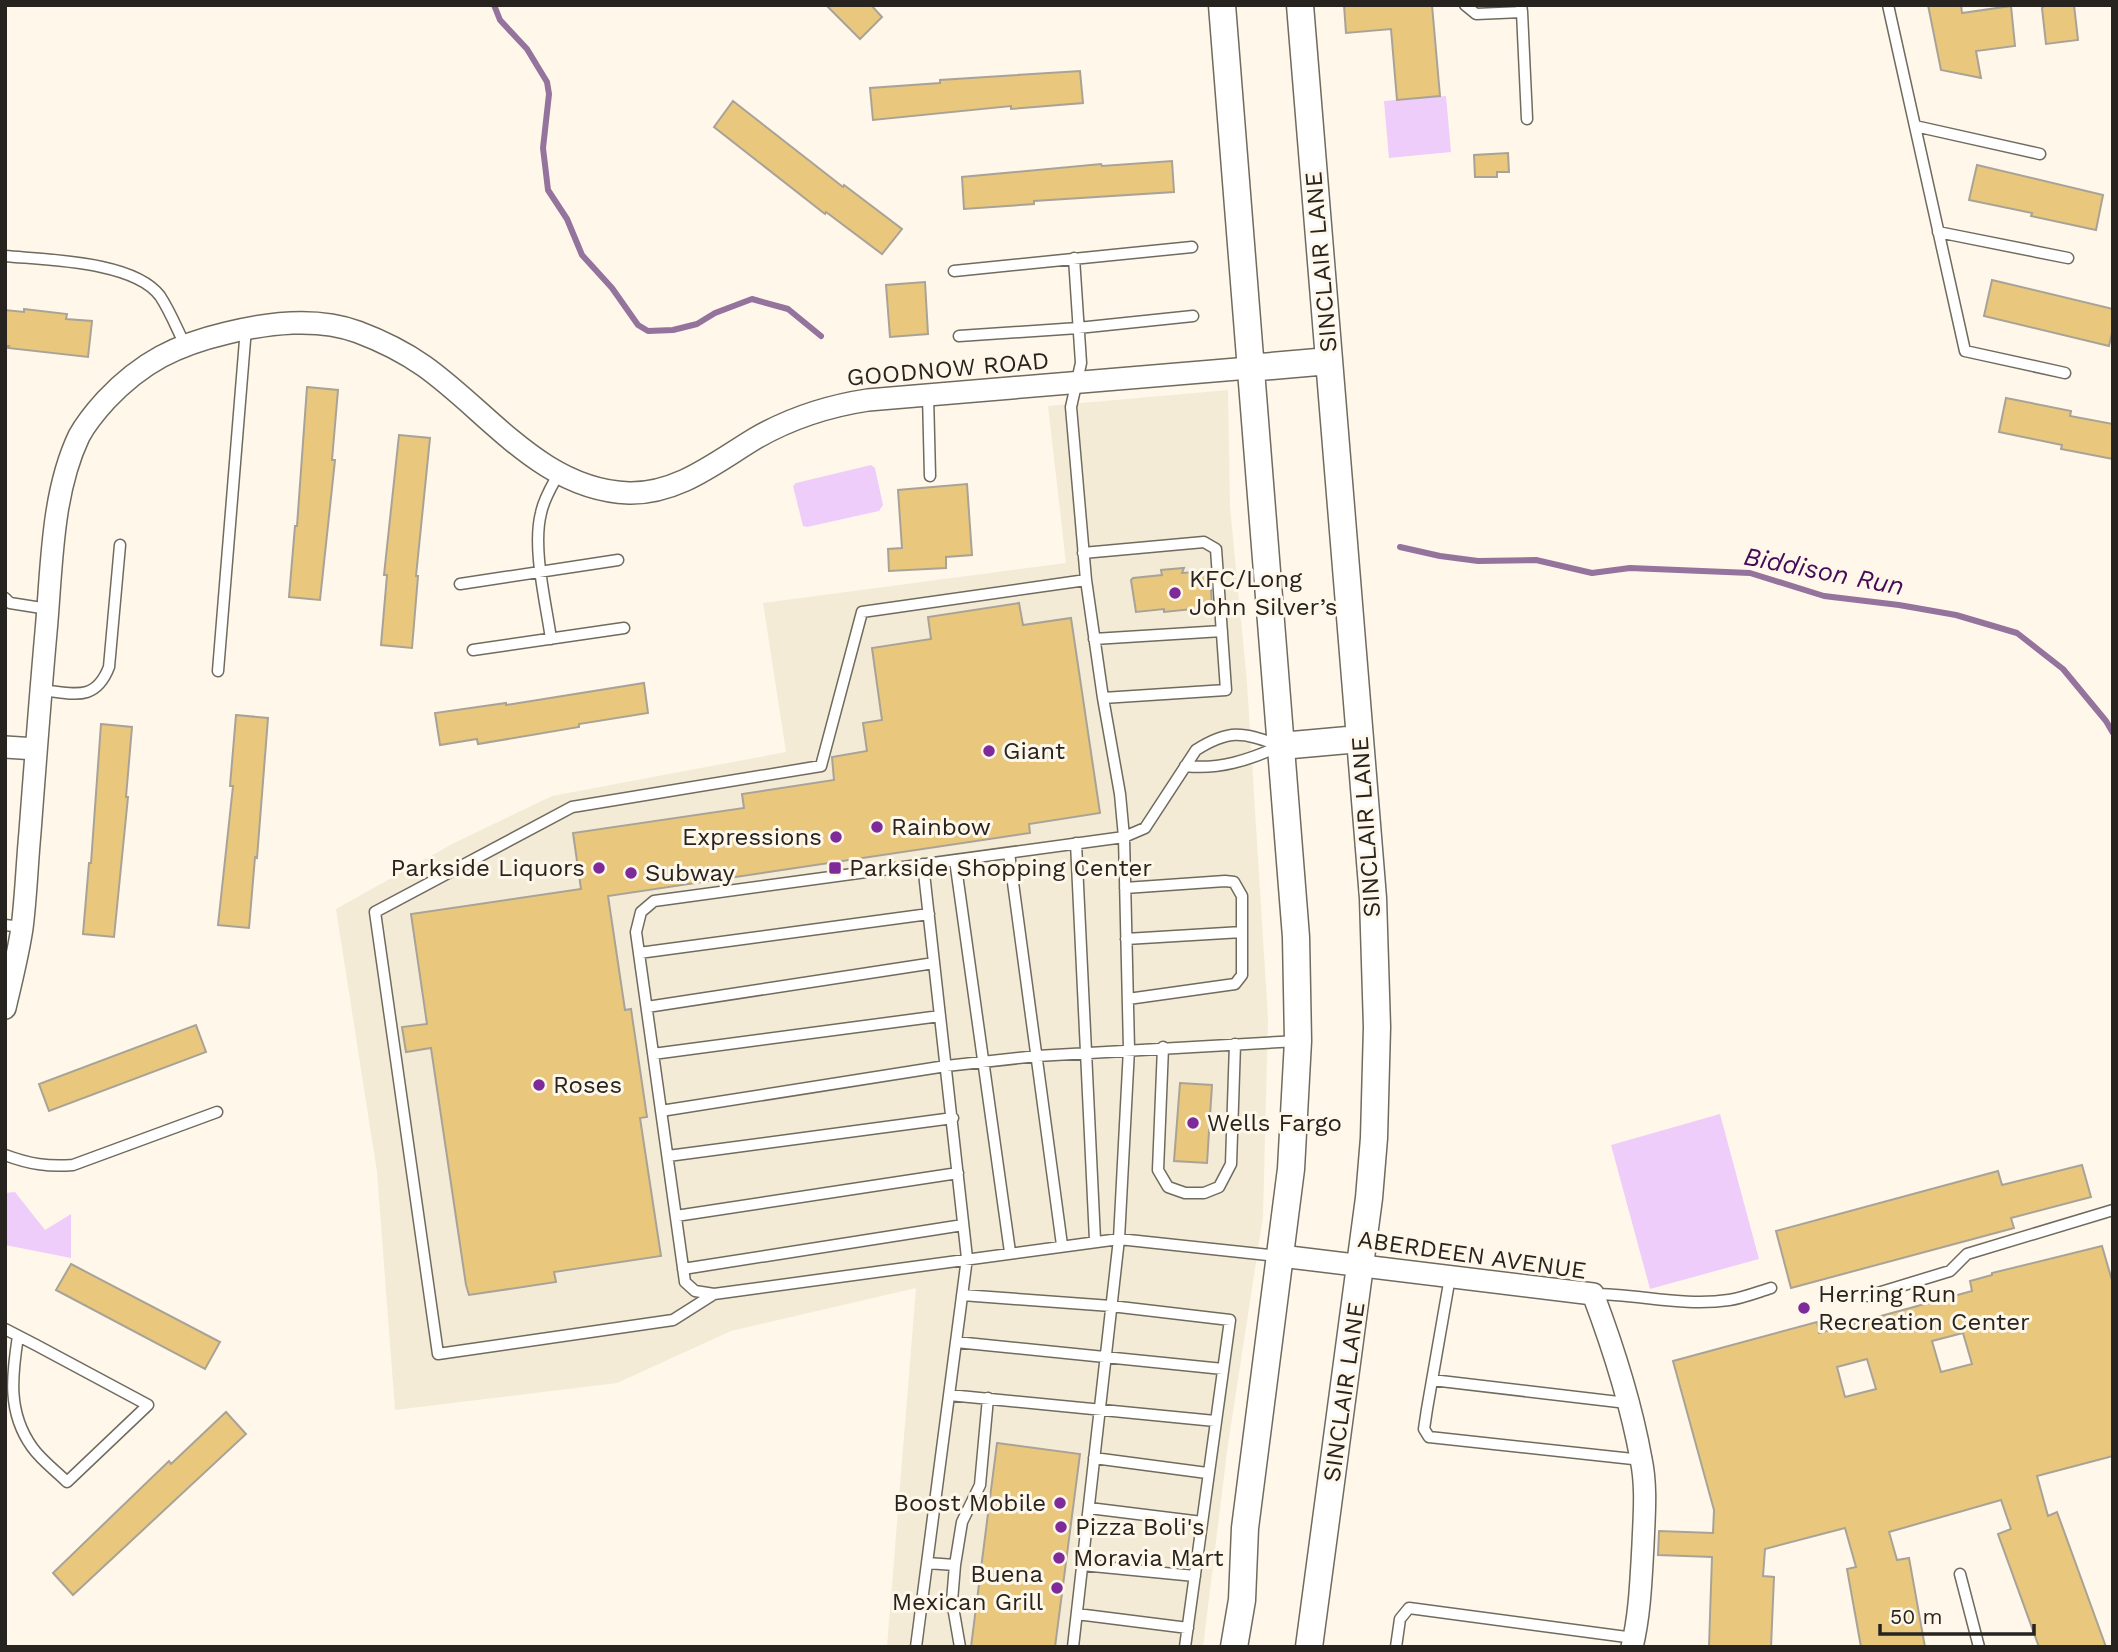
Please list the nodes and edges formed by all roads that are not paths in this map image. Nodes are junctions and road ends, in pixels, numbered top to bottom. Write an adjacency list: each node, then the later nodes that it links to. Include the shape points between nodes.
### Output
1 (1222, 5): 21 (street)
2 (1300, 5): 20 (street, SINCLAIR LANE)
3 (1465, 5): 5 (lane, via 1476,14)
4 (1888, 5): 7 (lane)
5 (1522, 9): 6 (lane)
6 (1527, 119)
7 (1915, 126): 8 (lane); 9 (lane)
8 (2040, 154)
9 (1938, 232): 13 (lane); 22 (lane, via 1965,351)
10 (1192, 247): 12 (lane)
11 (5, 256): 19 (lane, via 114,268 145,282 160,296)
12 (1074, 258): 14 (lane); 17 (lane)
13 (2068, 258)
14 (954, 271)
15 (1194, 316): 17 (lane)
16 (246, 328): 19 (street, GOODNOW ROAD); 25 (street, GOODNOW ROAD, via 305,323 354,330 391,346 426,368 526,452); 40 (lane)
17 (1078, 328): 18 (lane); 23 (lane)
18 (959, 336)
19 (185, 345): 34 (street, GOODNOW ROAD, via 152,359 123,382 80,434 60,502)
20 (1329, 361): 21 (street); 43 (street, SINCLAIR LANE)
21 (1250, 368): 23 (street, GOODNOW ROAD); 44 (street)
22 (2066, 373)
23 (1078, 383): 24 (street, GOODNOW ROAD); 28 (lane, via 1071,407)
24 (928, 395): 25 (street, GOODNOW ROAD, via 836,405 798,418 667,488 618,491); 26 (lane)
25 (559, 473): 30 (lane, via 540,514 537,538)
26 (930, 476)
27 (120, 545): 41 (lane, via 109,667 103,682 94,691 75,694)
28 (1083, 553): 31 (lane); 36 (lane, via 1204,541 1216,549)
29 (618, 559): 30 (lane)
30 (542, 573): 32 (lane); 37 (lane)
31 (1086, 580): 38 (lane); 92 (lane, via 862,612 821,766 572,807 375,912 438,1354 673,1320)
32 (460, 584)
33 (5, 598): 34 (lane, via 10,603)
34 (48, 609): 41 (street, GOODNOW ROAD)
35 (624, 628): 37 (lane)
36 (1222, 631): 38 (lane); 42 (lane, via 1226,690)
37 (551, 639): 39 (lane)
38 (1094, 639): 42 (lane)
39 (473, 650)
40 (218, 671)
41 (41, 690): 46 (street, GOODNOW ROAD)
42 (1102, 698): 48 (lane)
43 (1359, 739): 44 (street); 88 (street, SINCLAIR LANE, via 1373,898 1377,1027 1374,1138)
44 (1281, 746): 47 (lane, via 1216,767); 47 (lane, via 1248,734 1225,736 1196,750); 64 (street, via 1296,937)
45 (5, 747): 46 (street)
46 (37, 749): 55 (street, GOODNOW ROAD)
47 (1185, 766): 48 (lane, via 1145,828)
48 (1124, 837): 49 (lane); 53 (lane)
49 (1076, 843): 50 (lane); 68 (lane)
50 (1009, 853): 51 (lane); 70 (lane)
51 (956, 860): 52 (lane); 71 (lane)
52 (923, 864): 54 (lane); 58 (lane, via 654,901 638,921)
53 (1125, 888): 56 (lane, via 1234,882 1242,896); 57 (lane)
54 (929, 914): 58 (lane); 59 (lane)
55 (14, 926): 62 (street, GOODNOW ROAD)
56 (1242, 932): 57 (lane); 60 (lane, via 1242,975 1235,984)
57 (1126, 939): 60 (lane)
58 (639, 953): 61 (lane)
59 (934, 962): 61 (lane); 63 (lane)
60 (1128, 999): 67 (lane)
61 (647, 1007): 69 (lane)
62 (5, 1008)
63 (940, 1016): 69 (lane); 72 (lane)
64 (1298, 1041): 65 (lane); 86 (street)
65 (1235, 1044): 66 (lane); 66 (lane, via 1231,1164 1219,1186 1185,1194 1168,1186 1158,1170)
66 (1163, 1047): 67 (lane)
67 (1129, 1049): 68 (lane); 82 (lane)
68 (1086, 1052): 70 (lane); 83 (lane)
69 (653, 1054): 73 (lane)
70 (1037, 1056): 71 (lane); 84 (lane)
71 (984, 1062): 72 (lane); 85 (lane)
72 (946, 1066): 73 (lane); 75 (lane)
73 (661, 1111): 77 (lane)
74 (216, 1112): 76 (lane, via 73,1165 49,1167)
75 (953, 1118): 77 (lane); 78 (lane)
76 (5, 1155)
77 (668, 1156): 80 (lane)
78 (958, 1172): 80 (lane); 81 (lane)
79 (2113, 1210): 95 (lane, via 1967,1254 1950,1271)
80 (676, 1216): 89 (lane)
81 (963, 1225): 87 (lane); 89 (lane)
82 (1119, 1239): 83 (lane); 86 (lane); 96 (lane)
83 (1095, 1240): 84 (lane)
84 (1062, 1245): 85 (lane)
85 (1010, 1252): 87 (lane)
86 (1281, 1256): 88 (street, ABERDEEN AVENUE); 125 (street)
87 (967, 1258): 92 (lane); 94 (lane)
88 (1362, 1266): 90 (street, ABERDEEN AVENUE); 126 (street, SINCLAIR LANE)
89 (683, 1269): 92 (lane, via 685,1282 695,1291)
90 (1450, 1277): 93 (street, ABERDEEN AVENUE); 102 (lane)
91 (1771, 1288): 93 (lane, via 1703,1303)
92 (714, 1294)
93 (1593, 1294): 105 (street, ABERDEEN AVENUE)
94 (962, 1295): 96 (lane); 99 (lane)
95 (1868, 1296)
96 (1111, 1306): 100 (lane); 101 (lane, via 1230,1320)
97 (5, 1329): 98 (lane)
98 (18, 1336): 98 (lane, via 148,1405 67,1482 32,1447 16,1415 11,1376)
99 (956, 1342): 100 (lane); 103 (lane)
100 (1105, 1357): 101 (lane); 106 (lane)
101 (1223, 1369): 107 (lane)
102 (1432, 1380): 105 (lane); 109 (lane, via 1424,1429 1429,1437)
103 (949, 1395): 104 (lane); 113 (lane)
104 (988, 1398): 106 (lane); 114 (lane, via 980,1485 962,1522)
105 (1627, 1403): 109 (street, ABERDEEN AVENUE)
106 (1100, 1408): 107 (lane); 108 (lane)
107 (1215, 1421): 110 (lane)
108 (1094, 1458): 110 (lane); 111 (lane)
109 (1642, 1460): 120 (street, ABERDEEN AVENUE, via 1644,1528)
110 (1208, 1473): 112 (lane)
111 (1089, 1508): 112 (lane); 115 (lane)
112 (1202, 1522): 117 (lane)
113 (927, 1563): 114 (lane); 121 (lane)
114 (955, 1565): 122 (lane, via 952,1601)
115 (1083, 1565): 117 (lane); 118 (lane)
116 (1960, 1574): 128 (lane)
117 (1195, 1576): 119 (lane)
118 (1077, 1614): 119 (lane); 123 (lane)
119 (1188, 1628): 124 (lane)
120 (1633, 1642): 127 (lane, via 1409,1608 1400,1619)
121 (916, 1647)
122 (960, 1647)
123 (1073, 1647)
124 (1185, 1647)
125 (1234, 1647)
126 (1309, 1647)
127 (1396, 1647)
128 (1979, 1647)

